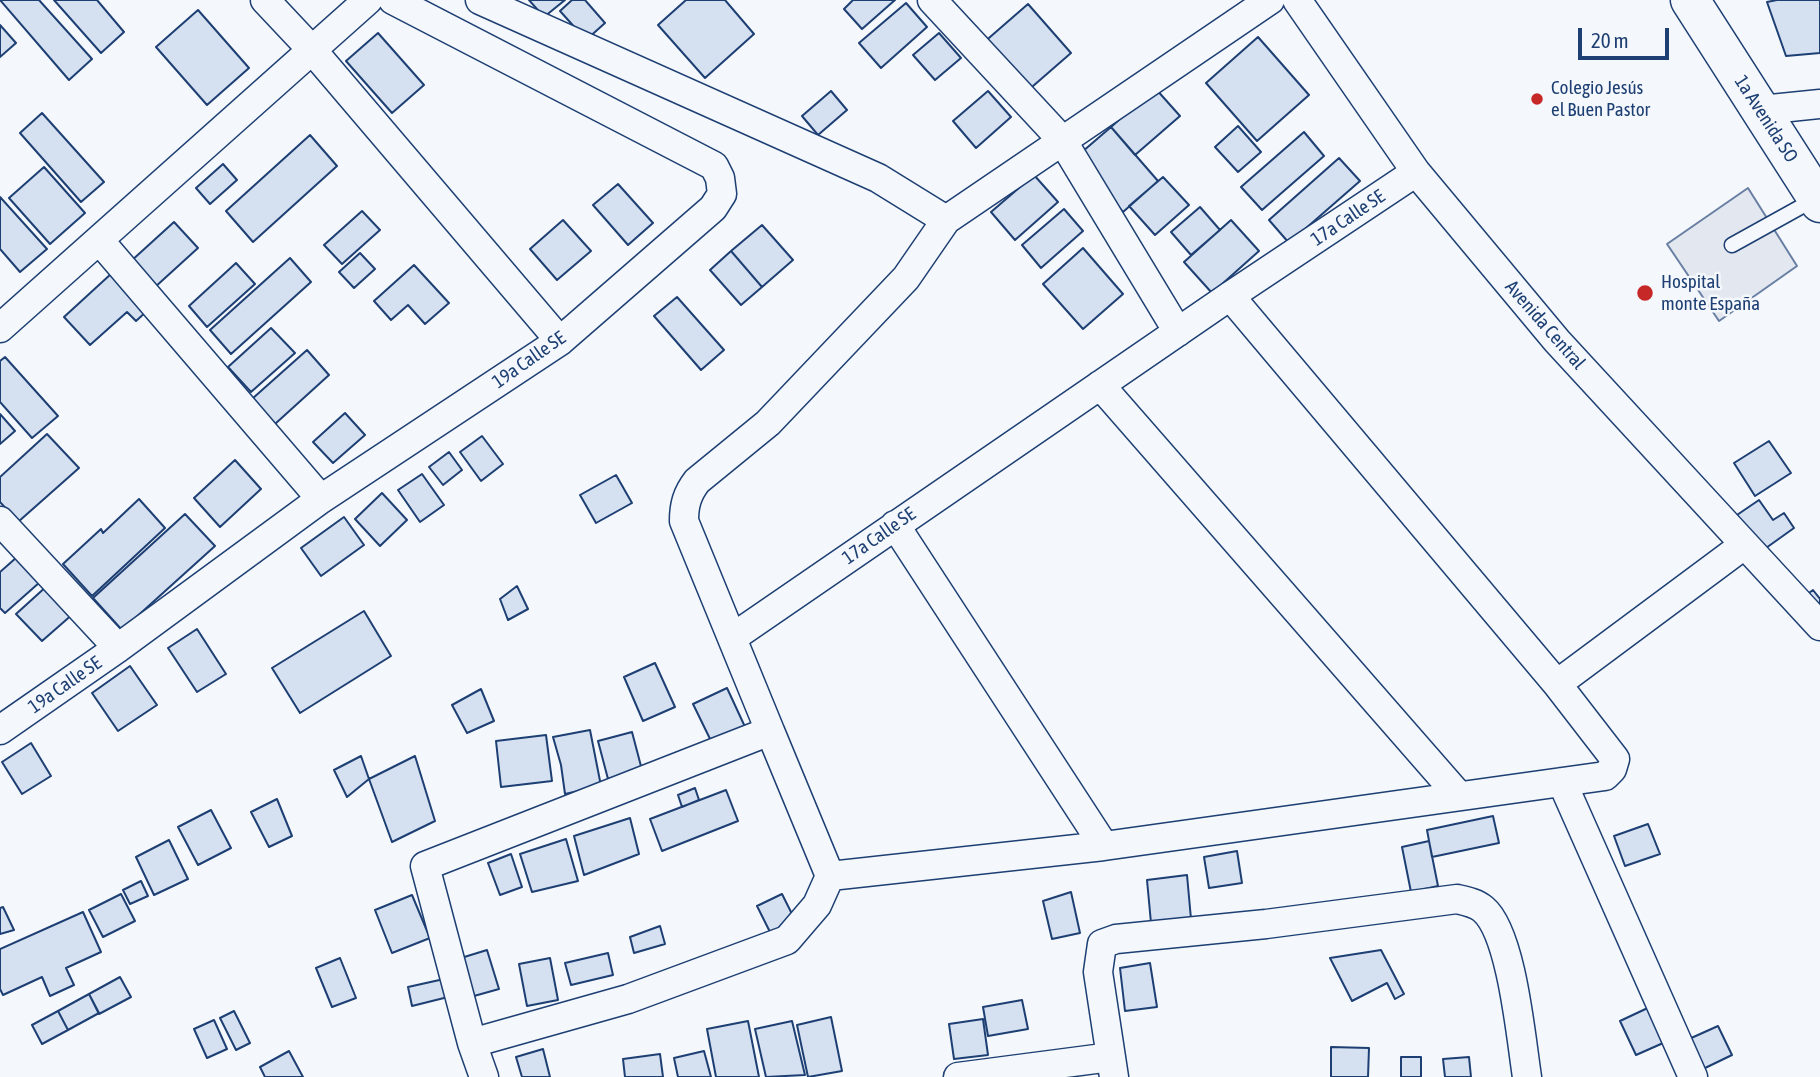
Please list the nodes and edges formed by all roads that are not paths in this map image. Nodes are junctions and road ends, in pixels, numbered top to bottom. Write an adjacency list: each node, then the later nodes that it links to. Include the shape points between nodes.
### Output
1 (265, 0): 9 (street)
2 (368, 0): 9 (street)
3 (393, 0): 21 (street, 19a Calle SE, via 714,166 720,178 722,194 713,208)
4 (480, 0): 15 (street, via 878,178)
5 (932, 0): 12 (street)
6 (1270, 0): 12 (street)
7 (1297, 0): 13 (street, Avenida Central)
8 (1690, 0): 11 (highway, 1a Avenida SO)
9 (313, 51): 16 (street); 21 (street)
10 (1820, 104): 11 (street)
11 (1761, 110): 14 (highway, 1a Avenida SO)
12 (1062, 140): 15 (street); 20 (street)
13 (1416, 172): 18 (street, 17a Calle SE); 26 (street, Avenida Central, via 1558,341)
14 (1818, 201): 17 (lane)
15 (946, 220): 28 (street, via 906,278 768,423 688,492 684,521)
16 (99, 240): 19 (street); 23 (street)
17 (1732, 245)
18 (1230, 296): 20 (street, 17a Calle SE); 30 (street)
19 (0, 328)
20 (1178, 332): 22 (street, 17a Calle SE)
21 (560, 341): 23 (street, 19a Calle SE)
22 (1100, 385): 25 (street, 17a Calle SE); 34 (street)
23 (321, 499): 29 (street, 19a Calle SE)
24 (0, 521): 29 (street)
25 (895, 525): 28 (street, 17a Calle SE); 35 (street)
26 (1744, 545): 27 (street, Avenida Central); 30 (street)
27 (1820, 626)
28 (732, 638): 32 (street)
29 (118, 648): 31 (street, 19a Calle SE)
30 (1557, 684): 33 (street, via 1615,759 1605,776)
31 (0, 730)
32 (770, 730): 36 (street); 37 (street, via 425,866)
33 (1562, 782): 34 (street); 42 (street)
34 (1459, 796): 35 (street)
35 (1104, 846): 36 (street)
36 (830, 876): 37 (street, via 817,905 787,940 628,999)
37 (472, 1043): 39 (street)
38 (1112, 1067): 40 (street); 41 (street, via 1098,972 1102,944 1457,899 1483,909 1497,929 1508,965)
39 (484, 1077)
40 (958, 1077)
41 (1527, 1077)
42 (1693, 1077)

